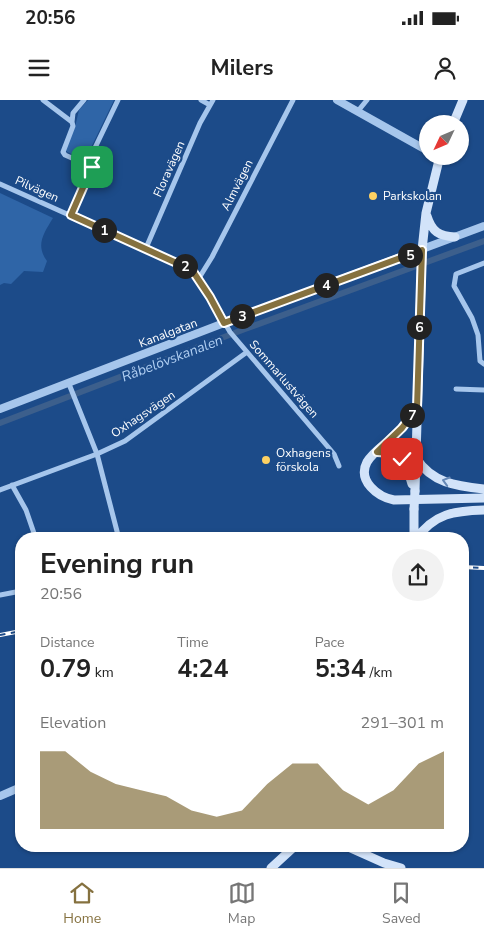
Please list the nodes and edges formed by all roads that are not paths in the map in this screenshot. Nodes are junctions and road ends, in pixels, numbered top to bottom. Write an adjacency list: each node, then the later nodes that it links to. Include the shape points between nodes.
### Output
1 (43, 100): 12 (street)
2 (84, 100): 12 (street, via 73,113)
3 (118, 100): 15 (street, via 92,154)
4 (201, 100): 9 (street)
5 (293, 100): 24 (street, Almvägen)
6 (337, 100): 10 (street)
7 (367, 100): 10 (street)
8 (462, 100): 11 (main road)
9 (212, 103): 21 (street, Floravägen, via 200,123)
10 (358, 111): 13 (street)
11 (456, 115)
12 (72, 122): 15 (street, via 63,152)
13 (419, 146)
14 (437, 165): 17 (main road)
15 (92, 167): 18 (street)
16 (0, 184): 18 (street, Pilvägen)
17 (426, 213): 20 (main road, via 435,232); 22 (main road)
18 (71, 215): 21 (street, Pilvägen)
19 (484, 226): 20 (street, Kanalgatan)
20 (455, 237): 22 (street, Kanalgatan)
21 (146, 248): 24 (street, Pilvägen, via 192,270)
22 (422, 250): 25 (street, Kanalgatan); 31 (main road)
23 (484, 263): 27 (street, via 456,274 454,286 472,318 478,335 480,361)
24 (199, 278): 25 (street, Sommarlustvägen)
25 (224, 323): 26 (street, Sommarlustvägen); 28 (street, Kanalgatan)
26 (247, 352): 34 (street, Oxhagsvägen, via 125,441); 36 (street, Sommarlustvägen, via 334,454)
27 (484, 364)
28 (69, 384): 32 (street, Kanalgatan); 34 (street)
29 (456, 389): 30 (street)
30 (484, 390)
31 (417, 408): 33 (main road); 35 (main road)
32 (0, 409)
33 (377, 452): 40 (main road, via 393,453 402,459); 41 (main road, via 368,461 366,481 384,497 394,500)
34 (97, 454): 37 (street, Oxhagsvägen); 44 (street)
35 (416, 458): 38 (main road, one-way to 35, via 434,477); 40 (main road)
36 (339, 466)
37 (12, 485): 39 (street, Oxhagsvägen); 43 (street)
38 (484, 489)
39 (0, 490)
40 (415, 492): 45 (main road, bridge)
41 (484, 498)
42 (484, 510): 46 (main road, via 462,511 438,518)
43 (34, 532)
44 (117, 532)
45 (415, 532)
46 (421, 532)
47 (15, 592): 48 (street)
48 (0, 595)
49 (15, 790): 50 (street)
50 (0, 796)
51 (288, 852): 54 (main road)
52 (359, 852): 55 (main road)
53 (371, 852): 55 (main road)
54 (271, 868)
55 (402, 868)

